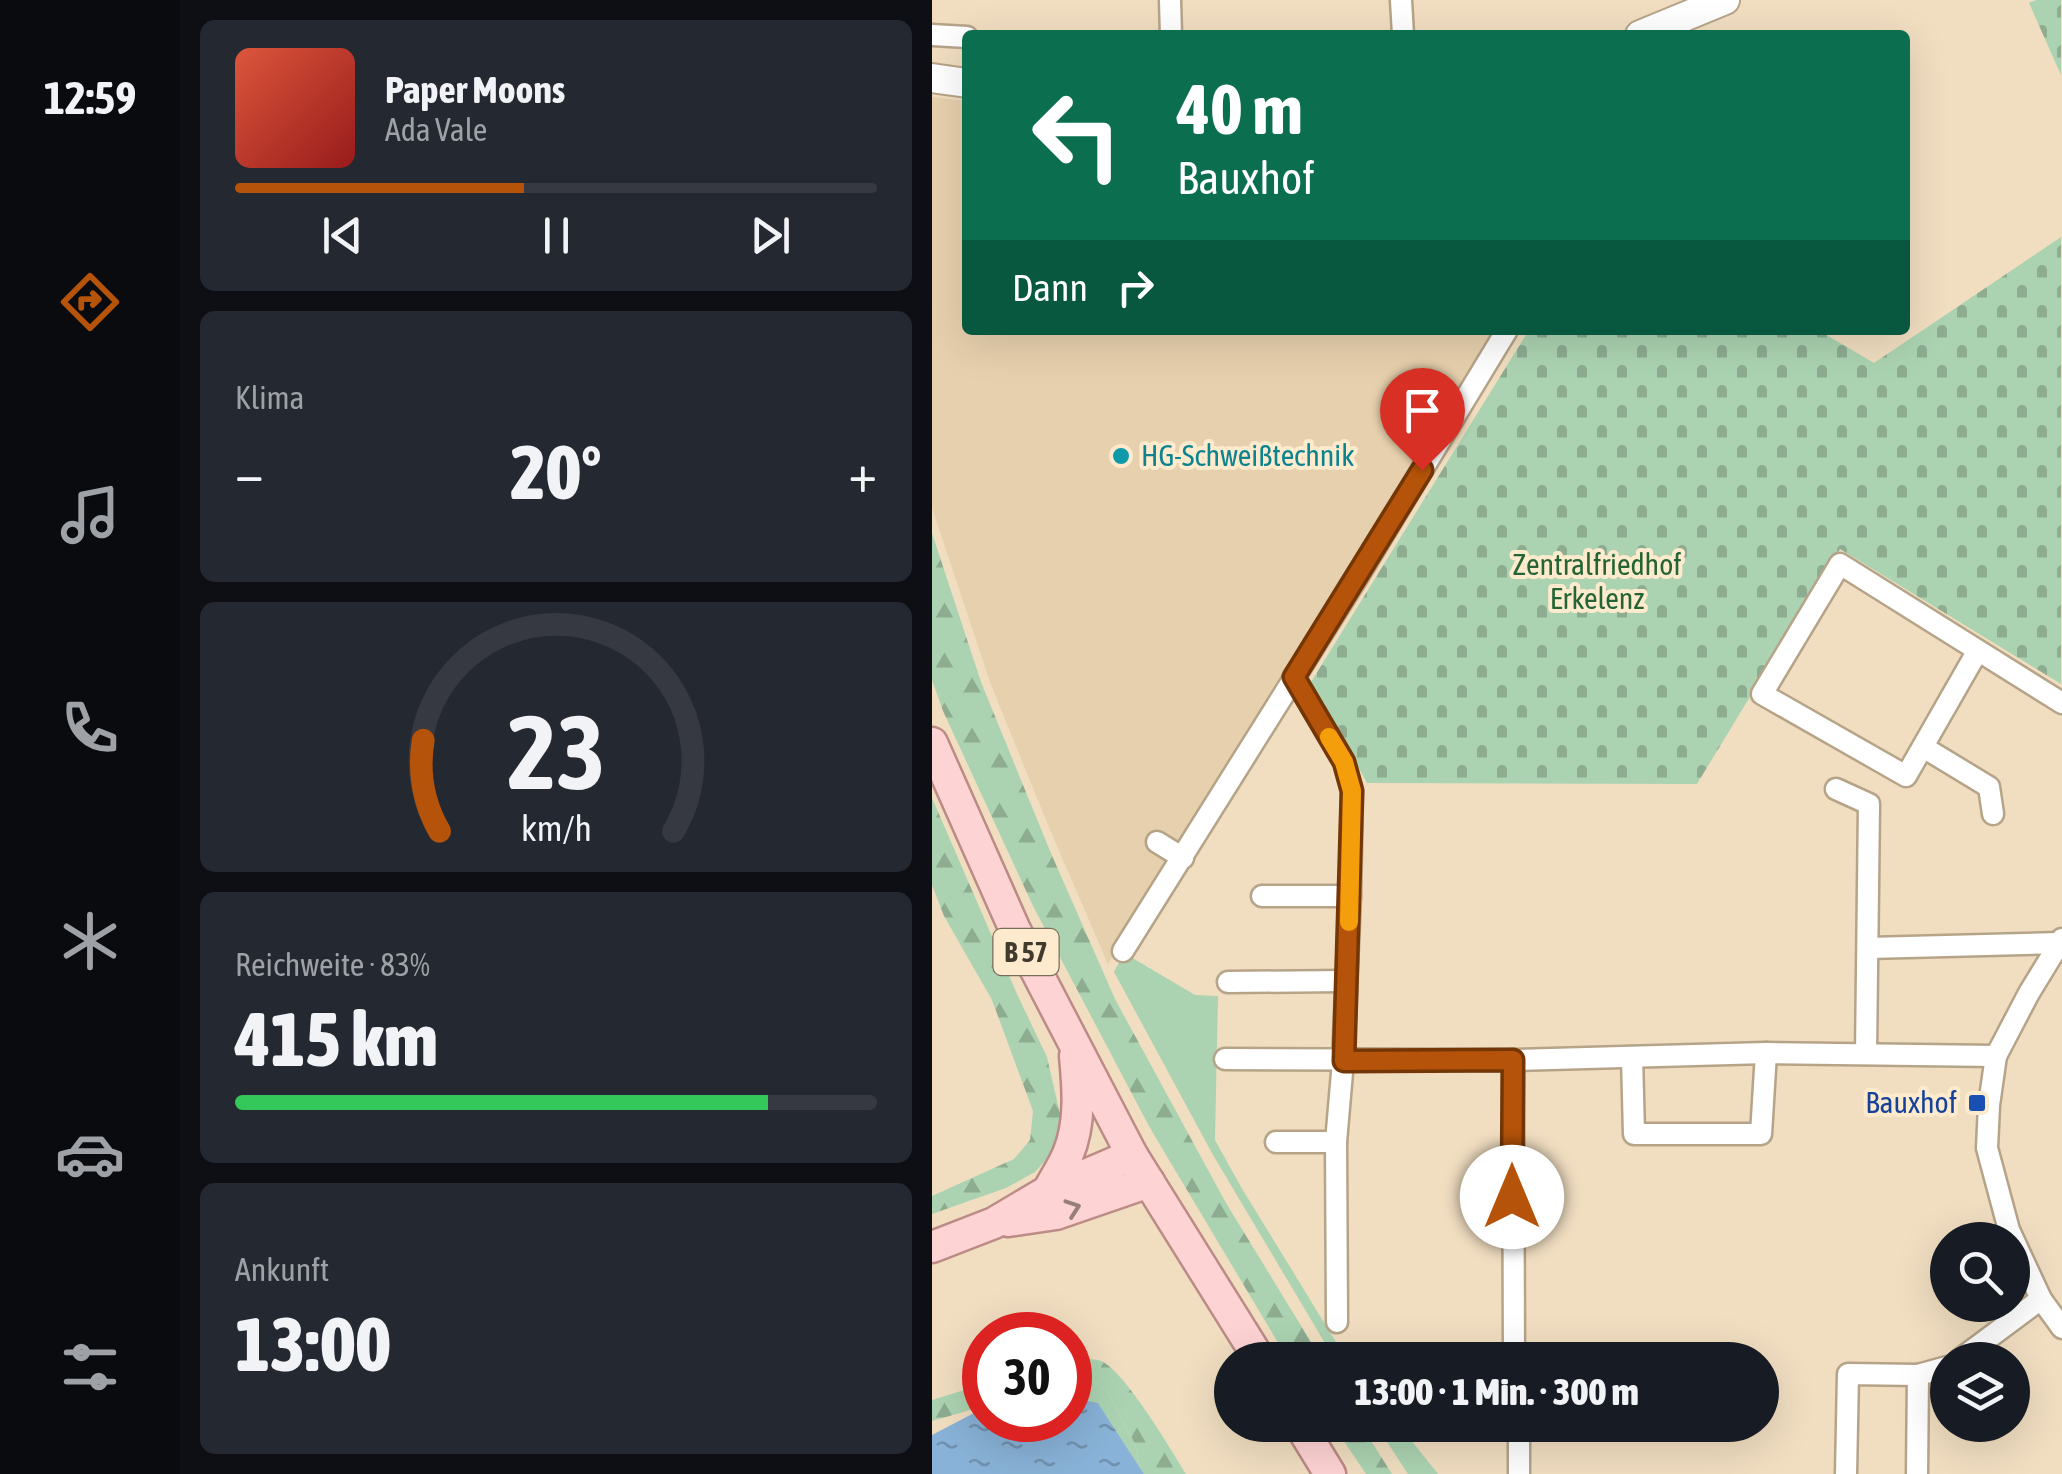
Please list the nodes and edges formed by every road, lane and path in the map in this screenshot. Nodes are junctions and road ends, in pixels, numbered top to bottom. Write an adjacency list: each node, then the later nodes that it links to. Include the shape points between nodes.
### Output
1 (1170, 0): 4 (street)
2 (1401, 0): 5 (street)
3 (1725, 0): 6 (main road)
4 (1171, 30)
5 (1402, 30)
6 (1652, 30)
7 (932, 35): 8 (street)
8 (962, 37)
9 (932, 78): 10 (main road)
10 (962, 81)
11 (1504, 335): 13 (street)
12 (1977, 652): 14 (street); 16 (street); 16 (street, via 1840,564 1762,694 1906,776)
13 (1294, 677): 20 (street); 22 (street, via 1344,762 1352,791)
14 (2062, 703)
15 (932, 744): 28 (main road, B 57)
16 (1923, 747): 18 (street, via 1989,787)
17 (1836, 789): 24 (street, via 1869,804)
18 (1994, 814)
19 (1157, 842): 20 (street)
20 (1183, 858): 25 (street)
21 (1262, 896): 22 (street)
22 (1350, 896): 27 (street)
23 (2060, 941): 24 (street); 31 (street)
24 (1868, 948): 30 (street)
25 (1122, 951)
26 (1228, 982): 27 (street)
27 (1345, 982): 35 (street)
28 (1074, 1043): 38 (main road, B 57); 40 (main road, B 57, via 1076,1124)
29 (1766, 1053): 30 (street); 32 (street); 32 (street, via 1761,1134 1634,1134)
30 (1866, 1054): 31 (street)
31 (1996, 1056): 43 (street, via 1987,1148 2009,1230)
32 (1632, 1057): 34 (street)
33 (1225, 1059): 35 (street)
34 (1513, 1060): 35 (street); 47 (street)
35 (1344, 1061): 37 (street)
36 (1276, 1142): 37 (street)
37 (1336, 1142): 44 (street)
38 (1132, 1155): 39 (main road, B 57); 40 (main road)
39 (1149, 1182): 41 (main road, one-way to 39, via 1056,1214); 46 (main road, B 57)
40 (1048, 1190): 41 (main road)
41 (994, 1223): 42 (main road)
42 (932, 1246)
43 (2042, 1300): 45 (street); 48 (street)
44 (1338, 1322)
45 (2062, 1328)
46 (1249, 1342)
47 (1512, 1342)
48 (1984, 1342)
49 (1930, 1372): 50 (street)
50 (1918, 1375): 55 (street, via 1848,1374); 56 (street)
51 (1310, 1442): 53 (main road)
52 (1519, 1442): 54 (street)
53 (1330, 1474)
54 (1519, 1474)
55 (1846, 1474)
56 (1917, 1474)

